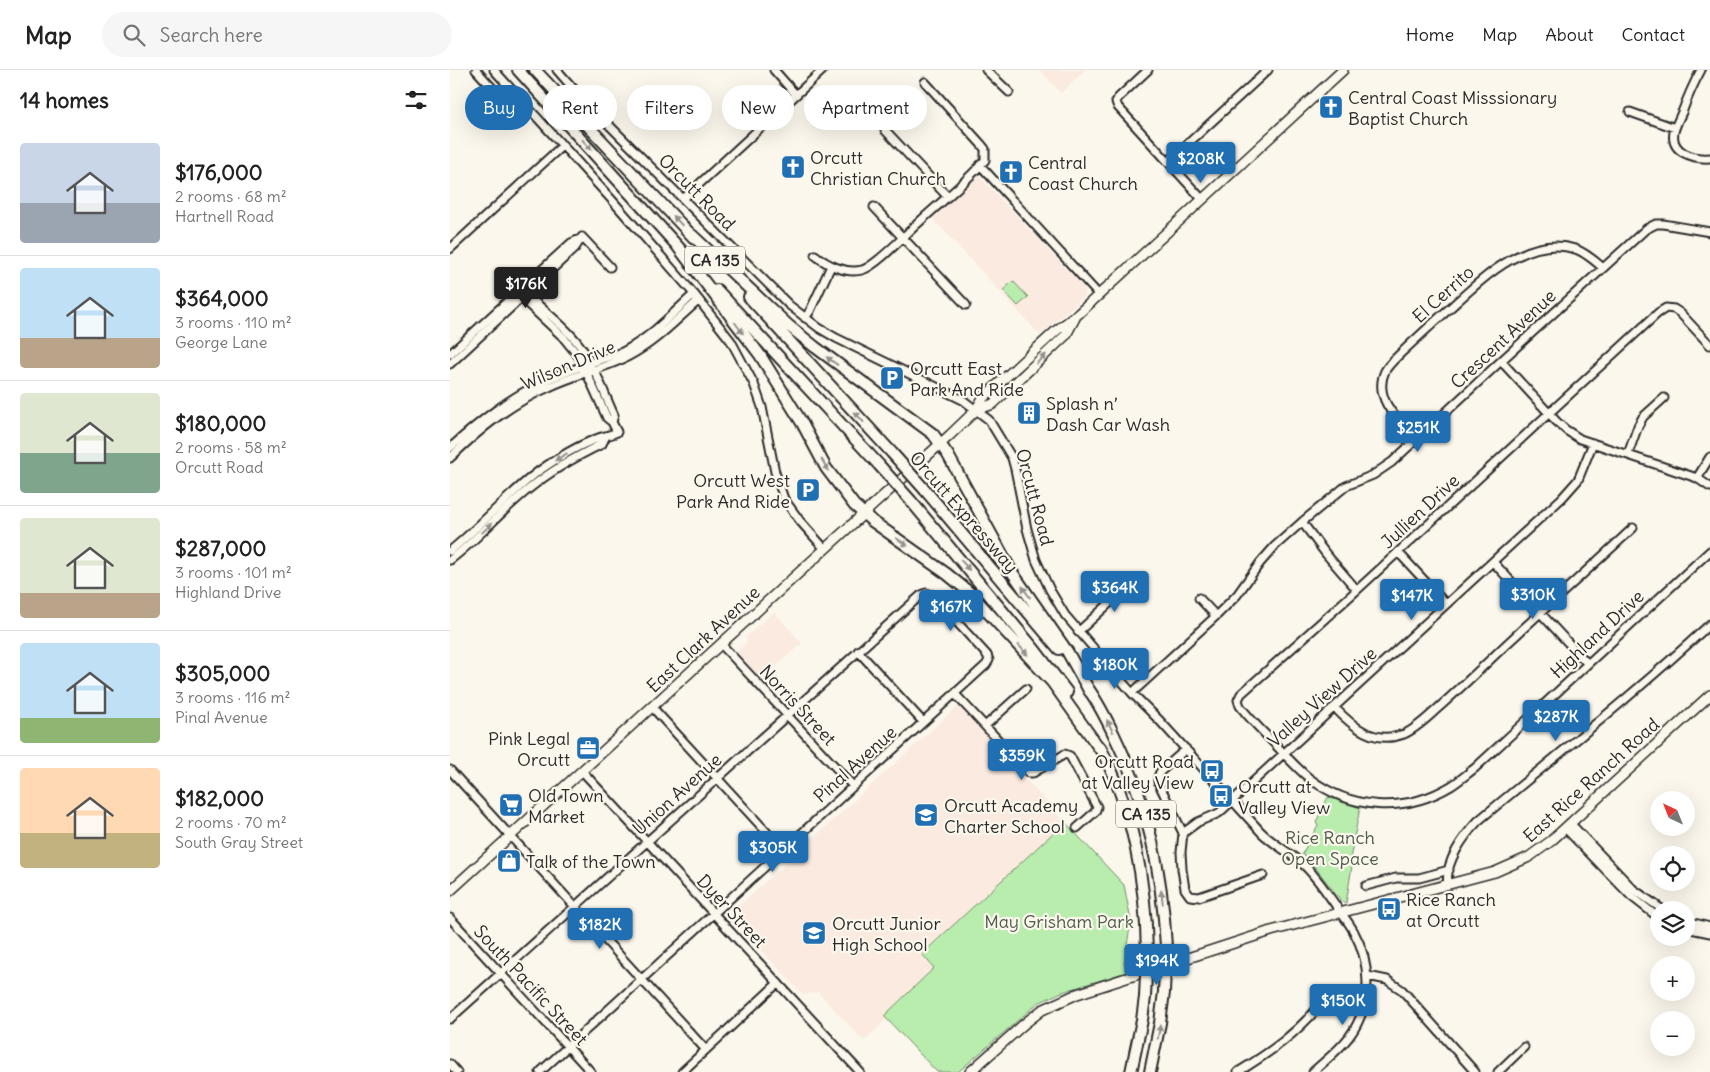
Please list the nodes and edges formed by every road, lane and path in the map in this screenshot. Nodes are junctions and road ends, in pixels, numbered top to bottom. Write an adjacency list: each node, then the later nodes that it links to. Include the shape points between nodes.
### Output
1 (476, 70): 14 (street)
2 (494, 70): 20 (street)
3 (518, 70): 31 (highway, Orcutt Expressway / CA 135, one-way to 31)
4 (535, 70): 29 (highway, Orcutt Expressway / CA 135, one-way to 4)
5 (557, 70): 25 (street, Orcutt Road)
6 (774, 70): 16 (street)
7 (823, 70): 16 (street)
8 (986, 70): 15 (street)
9 (1148, 70): 22 (street, via 1116,102)
10 (1268, 70): 22 (street)
11 (1343, 70): 26 (main road, East Clark Avenue)
12 (1701, 70): 18 (street)
13 (925, 82): 23 (street, via 985,149 985,160)
14 (490, 85)
15 (1008, 92)
16 (796, 94): 25 (street)
17 (1630, 112): 18 (street)
18 (1675, 128): 21 (street, via 1674,140 1685,154)
19 (885, 130): 24 (street)
20 (563, 145): 32 (street); 39 (street)
21 (1710, 158)
22 (1168, 162): 26 (street)
23 (980, 165): 24 (street); 38 (street)
24 (947, 196): 30 (street)
25 (683, 199): 41 (street, Orcutt Road)
26 (1202, 199): 38 (main road, East Clark Avenue)
27 (874, 208): 30 (street)
28 (1710, 232): 36 (street, Crescent Avenue, via 1656,224 1646,229)
29 (692, 235): 52 (highway, one-way to 29, via 933,434 802,337); 83 (highway, Orcutt Expressway / CA 135, one-way to 29, bridge, via 1063,654 925,490)
30 (902, 237): 34 (street, via 866,268 855,271); 40 (street)
31 (678, 247): 60 (highway, one-way to 60, via 760,356 835,481); 95 (highway, Orcutt Expressway / CA 135, one-way to 95, bridge, via 911,501 1060,681)
32 (450, 249)
33 (816, 256): 34 (street)
34 (831, 266): 41 (street)
35 (610, 267): 37 (street, via 582,237 575,248)
36 (1603, 268): 45 (street, Crescent Avenue); 51 (street, El Cerrito, via 1575,249 1549,246 1529,251 1482,278 1384,373 1383,394 1388,407)
37 (522, 294): 42 (street); 47 (street, via 569,332 579,344)
38 (1099, 295): 49 (main road, East Clark Avenue, via 982,398)
39 (696, 297): 47 (street, Wilson Drive, via 658,337 641,349 626,358); 64 (street, via 731,341 754,384 784,499)
40 (966, 305)
41 (805, 318): 49 (street, Orcutt Road, via 836,338 963,400)
42 (465, 345): 44 (street); 46 (street)
43 (1710, 345): 50 (street, Jullien Drive, via 1680,313 1669,307 1658,313)
44 (450, 354)
45 (1501, 360): 50 (street); 51 (street, Crescent Avenue)
46 (450, 364)
47 (588, 367): 54 (street, Wilson Drive, via 509,408); 63 (street, via 607,418 617,432 560,457 525,482 513,498)
48 (1664, 398): 55 (street, via 1643,417)
49 (976, 410): 52 (main road, East Clark Avenue); 77 (street, Orcutt Road, via 989,420 1012,458 1026,529 1036,560 1057,602)
50 (1548, 412): 53 (street, via 1566,430); 67 (street, Jullien Drive)
51 (1416, 440): 61 (street, Crescent Avenue, via 1392,462 1373,475 1346,486)
52 (940, 443): 60 (main road, East Clark Avenue); 83 (highway, one-way to 52, via 1067,650 1012,572)
53 (1593, 443): 55 (street); 69 (street, Valley View Drive, via 1578,480 1570,490)
54 (456, 446): 57 (street, Wilson Drive)
55 (1628, 454): 58 (street)
56 (1710, 457): 58 (street)
57 (450, 458)
58 (1697, 478): 59 (street)
59 (1710, 487)
60 (863, 514): 64 (main road, East Clark Avenue); 95 (highway, one-way to 95, via 969,592 1052,682)
61 (1302, 522): 71 (street); 75 (street, Crescent Avenue, via 1275,546 1237,595)
62 (1634, 528): 74 (street)
63 (461, 547): 65 (street); 68 (street)
64 (824, 548): 78 (main road, East Clark Avenue)
65 (450, 551)
66 (1710, 551): 81 (street, Highland Drive)
67 (1398, 552): 71 (street, Jullien Drive); 73 (street)
68 (450, 560)
69 (1493, 562): 73 (street, Valley View Drive); 74 (street)
70 (1116, 580): 77 (street, via 1118,589 1114,599)
71 (1357, 590): 87 (street, Jullien Drive)
72 (1199, 598): 75 (street)
73 (1446, 604): 90 (street, Valley View Drive)
74 (1541, 613): 81 (street); 90 (street, via 1429,716 1403,734 1381,737 1368,734 1350,724)
75 (1216, 616): 84 (street, Crescent Avenue)
76 (1710, 624): 108 (street, via 1586,734 1478,821 1457,848)
77 (1078, 632): 84 (street, Orcutt Road)
78 (721, 644): 89 (main road, East Clark Avenue); 91 (street, Norris Street)
79 (858, 651): 80 (street, Union Avenue, via 926,593 944,607); 91 (street, Union Avenue); 92 (street)
80 (989, 660): 85 (street, Pinal Avenue)
81 (1587, 663): 96 (street, Highland Drive, via 1475,768 1453,786 1420,800 1386,806 1339,796 1307,777)
82 (1026, 689): 93 (street)
83 (1090, 692): 141 (highway, Orcutt Expressway / CA 135, one-way to 83, bridge, via 1164,992 1166,946 1160,876 1146,815 1122,752)
84 (1132, 692): 94 (street, Orcutt Road)
85 (954, 694): 92 (street, Pinal Avenue); 93 (street)
86 (1710, 695): 102 (main road, East Rice Ranch Road)
87 (1238, 700): 96 (street, Highland Drive, via 1244,711)
88 (1710, 701): 102 (main road, East Rice Ranch Road)
89 (652, 707): 98 (main road, East Clark Avenue); 99 (street)
90 (1334, 707): 96 (street, Valley View Drive)
91 (787, 715): 99 (street, Union Avenue); 100 (street, Norris Street)
92 (923, 722): 100 (street, Pinal Avenue)
93 (985, 726): 103 (street, via 1029,773 1065,754 1070,756 1097,807)
94 (1186, 749): 101 (street, Orcutt Road); 104 (street, via 1158,777 1168,806)
95 (1102, 752): 140 (highway, Orcutt Expressway / CA 135, bridge, via 1118,788 1145,898 1145,997)
96 (1283, 753): 101 (street, Valley View Drive)
97 (450, 770): 105 (street)
98 (582, 771): 105 (main road, East Clark Avenue); 106 (street, Dyer Street)
99 (718, 778): 106 (street, Union Avenue); 107 (street)
100 (853, 786): 107 (street, Pinal Avenue)
101 (1232, 800): 104 (street, Valley View Drive, via 1219,813); 117 (street, Orcutt Road, via 1270,840 1311,872)
102 (1569, 827): 110 (main road, East Rice Ranch Road, via 1517,863); 113 (street); 115 (street, via 1631,896); 117 (main road, East Rice Ranch Road, via 1531,861 1508,871)
103 (1077, 828)
104 (1183, 833): 109 (street, via 1180,852 1185,889 1190,896 1199,897)
105 (510, 836): 112 (main road, East Clark Avenue); 114 (street)
106 (647, 842): 114 (street, Union Avenue); 116 (street, Dyer Street)
107 (783, 850): 116 (street, Pinal Avenue)
108 (1449, 870): 110 (street); 111 (street)
109 (1263, 875)
110 (1448, 884): 117 (main road, East Rice Ranch Road)
111 (1366, 886)
112 (450, 890)
113 (1650, 901)
114 (575, 907): 123 (street, Union Avenue); 125 (street)
115 (1650, 912)
116 (713, 914): 125 (street, Pinal Avenue); 126 (street, Dyer Street)
117 (1342, 915): 124 (street, Orcutt Road, via 1359,941); 138 (main road, via 1237,941 1055,1003 1024,1024); 139 (main road, via 1057,1007 1027,1028)
118 (450, 918): 123 (street, South Pacific Street)
119 (1695, 923): 120 (street)
120 (1710, 927)
121 (1695, 930): 122 (street)
122 (1710, 933)
123 (501, 974): 128 (street, Union Avenue); 129 (street, South Pacific Street)
124 (1368, 978): 143 (street, via 1357,1024); 144 (street, via 1387,980 1402,990)
125 (641, 980): 129 (street, Pinal Avenue); 131 (street)
126 (778, 983): 131 (street); 137 (street, Dyer Street)
127 (1322, 1003): 142 (street, via 1290,1037)
128 (450, 1019)
129 (568, 1046): 134 (street, Pinal Avenue); 135 (street, South Pacific Street)
130 (1524, 1047): 145 (street)
131 (706, 1050): 136 (street)
132 (450, 1064): 133 (street)
133 (457, 1072)
134 (540, 1072)
135 (591, 1072)
136 (682, 1072)
137 (860, 1072)
138 (970, 1072)
139 (978, 1072)
140 (1131, 1072)
141 (1150, 1072)
142 (1238, 1072)
143 (1313, 1072)
144 (1475, 1072)
145 (1498, 1072)

